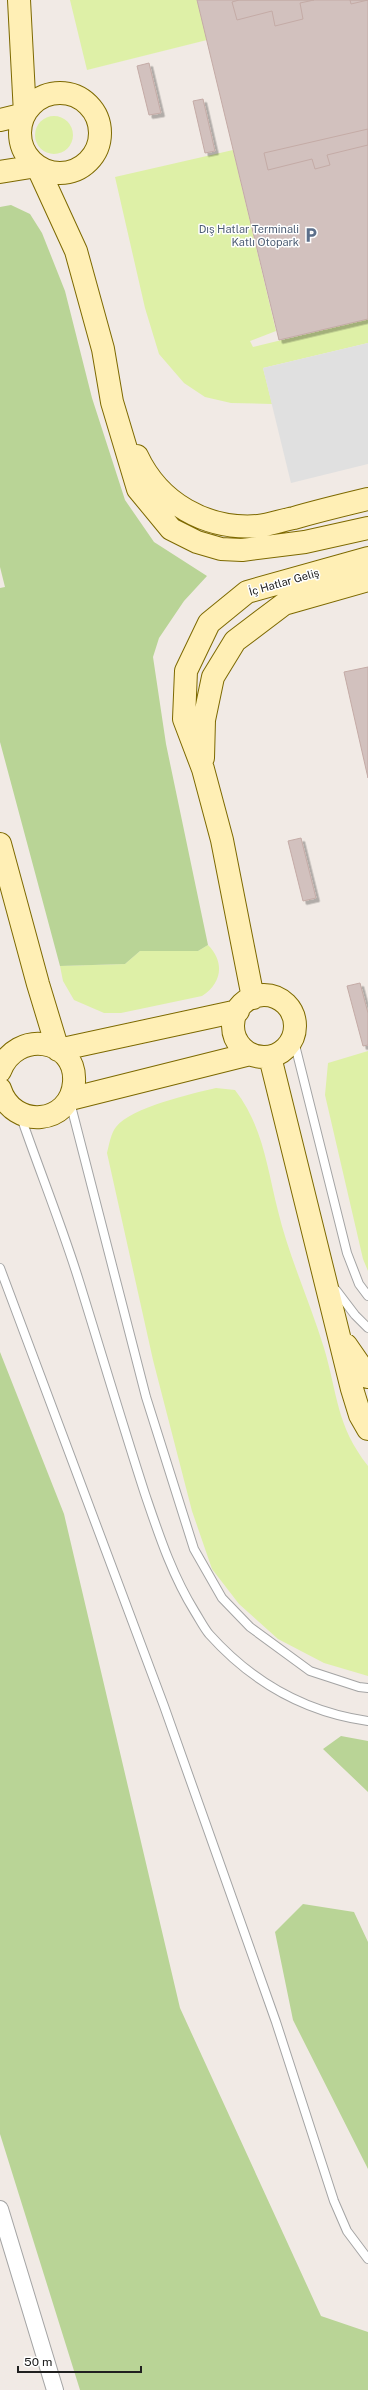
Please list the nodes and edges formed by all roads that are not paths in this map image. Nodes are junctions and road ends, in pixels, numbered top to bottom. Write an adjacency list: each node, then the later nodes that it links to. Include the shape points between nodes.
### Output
1 (19, 0): 2 (street)
2 (25, 114): 3 (street); 4 (street, via 20,136 23,147); 4 (street, via 43,98 66,94 78,97 88,105 96,116 100,128 100,141 87,164 75,171 62,173 49,172)
3 (0, 120)
4 (36, 166): 5 (street); 6 (street, via 76,251 103,349)
5 (0, 172)
6 (112, 402): 7 (street, via 144,472 166,496 188,513 221,524 258,526); 8 (street, via 138,489 171,529 197,542 221,549 242,550 305,542)
7 (368, 499)
8 (368, 528)
9 (368, 558): 11 (street, İç Hatlar Geliş, via 247,592 209,622 186,671 184,719)
10 (368, 580): 11 (street, via 284,604 235,641 213,677 204,720)
11 (203, 769): 13 (street, via 222,840)
12 (0, 844): 15 (street)
13 (245, 1004): 14 (street, via 263,996 282,1001 294,1018); 15 (street); 16 (street, via 234,1020 236,1040)
14 (293, 1038): 16 (street, via 288,1047); 23 (lane, via 347,1253 359,1284)
15 (58, 1050): 17 (street, via 47,1044 22,1045); 19 (street, via 72,1069 74,1082)
16 (260, 1055): 19 (street); 21 (street)
17 (1, 1060)
18 (0, 1089): 20 (street, via 10,1107)
19 (70, 1099): 20 (street, via 56,1112 44,1117 32,1118); 28 (lane, via 146,1397 194,1549 222,1598 250,1627 310,1671)
20 (20, 1114): 29 (lane, via 79,1280 116,1407 166,1558 190,1604 208,1634 254,1676 277,1692 309,1706)
21 (319, 1256): 24 (lane, via 337,1294 354,1316); 25 (street)
22 (0, 1268): 31 (lane, via 169,1721 276,2022 334,2201 347,2231)
23 (368, 1296)
24 (368, 1328)
25 (338, 1335): 26 (street); 27 (street, via 360,1415)
26 (368, 1377)
27 (368, 1429)
28 (368, 1688)
29 (368, 1721)
30 (0, 2209): 32 (street)
31 (368, 2259)
32 (55, 2390)

